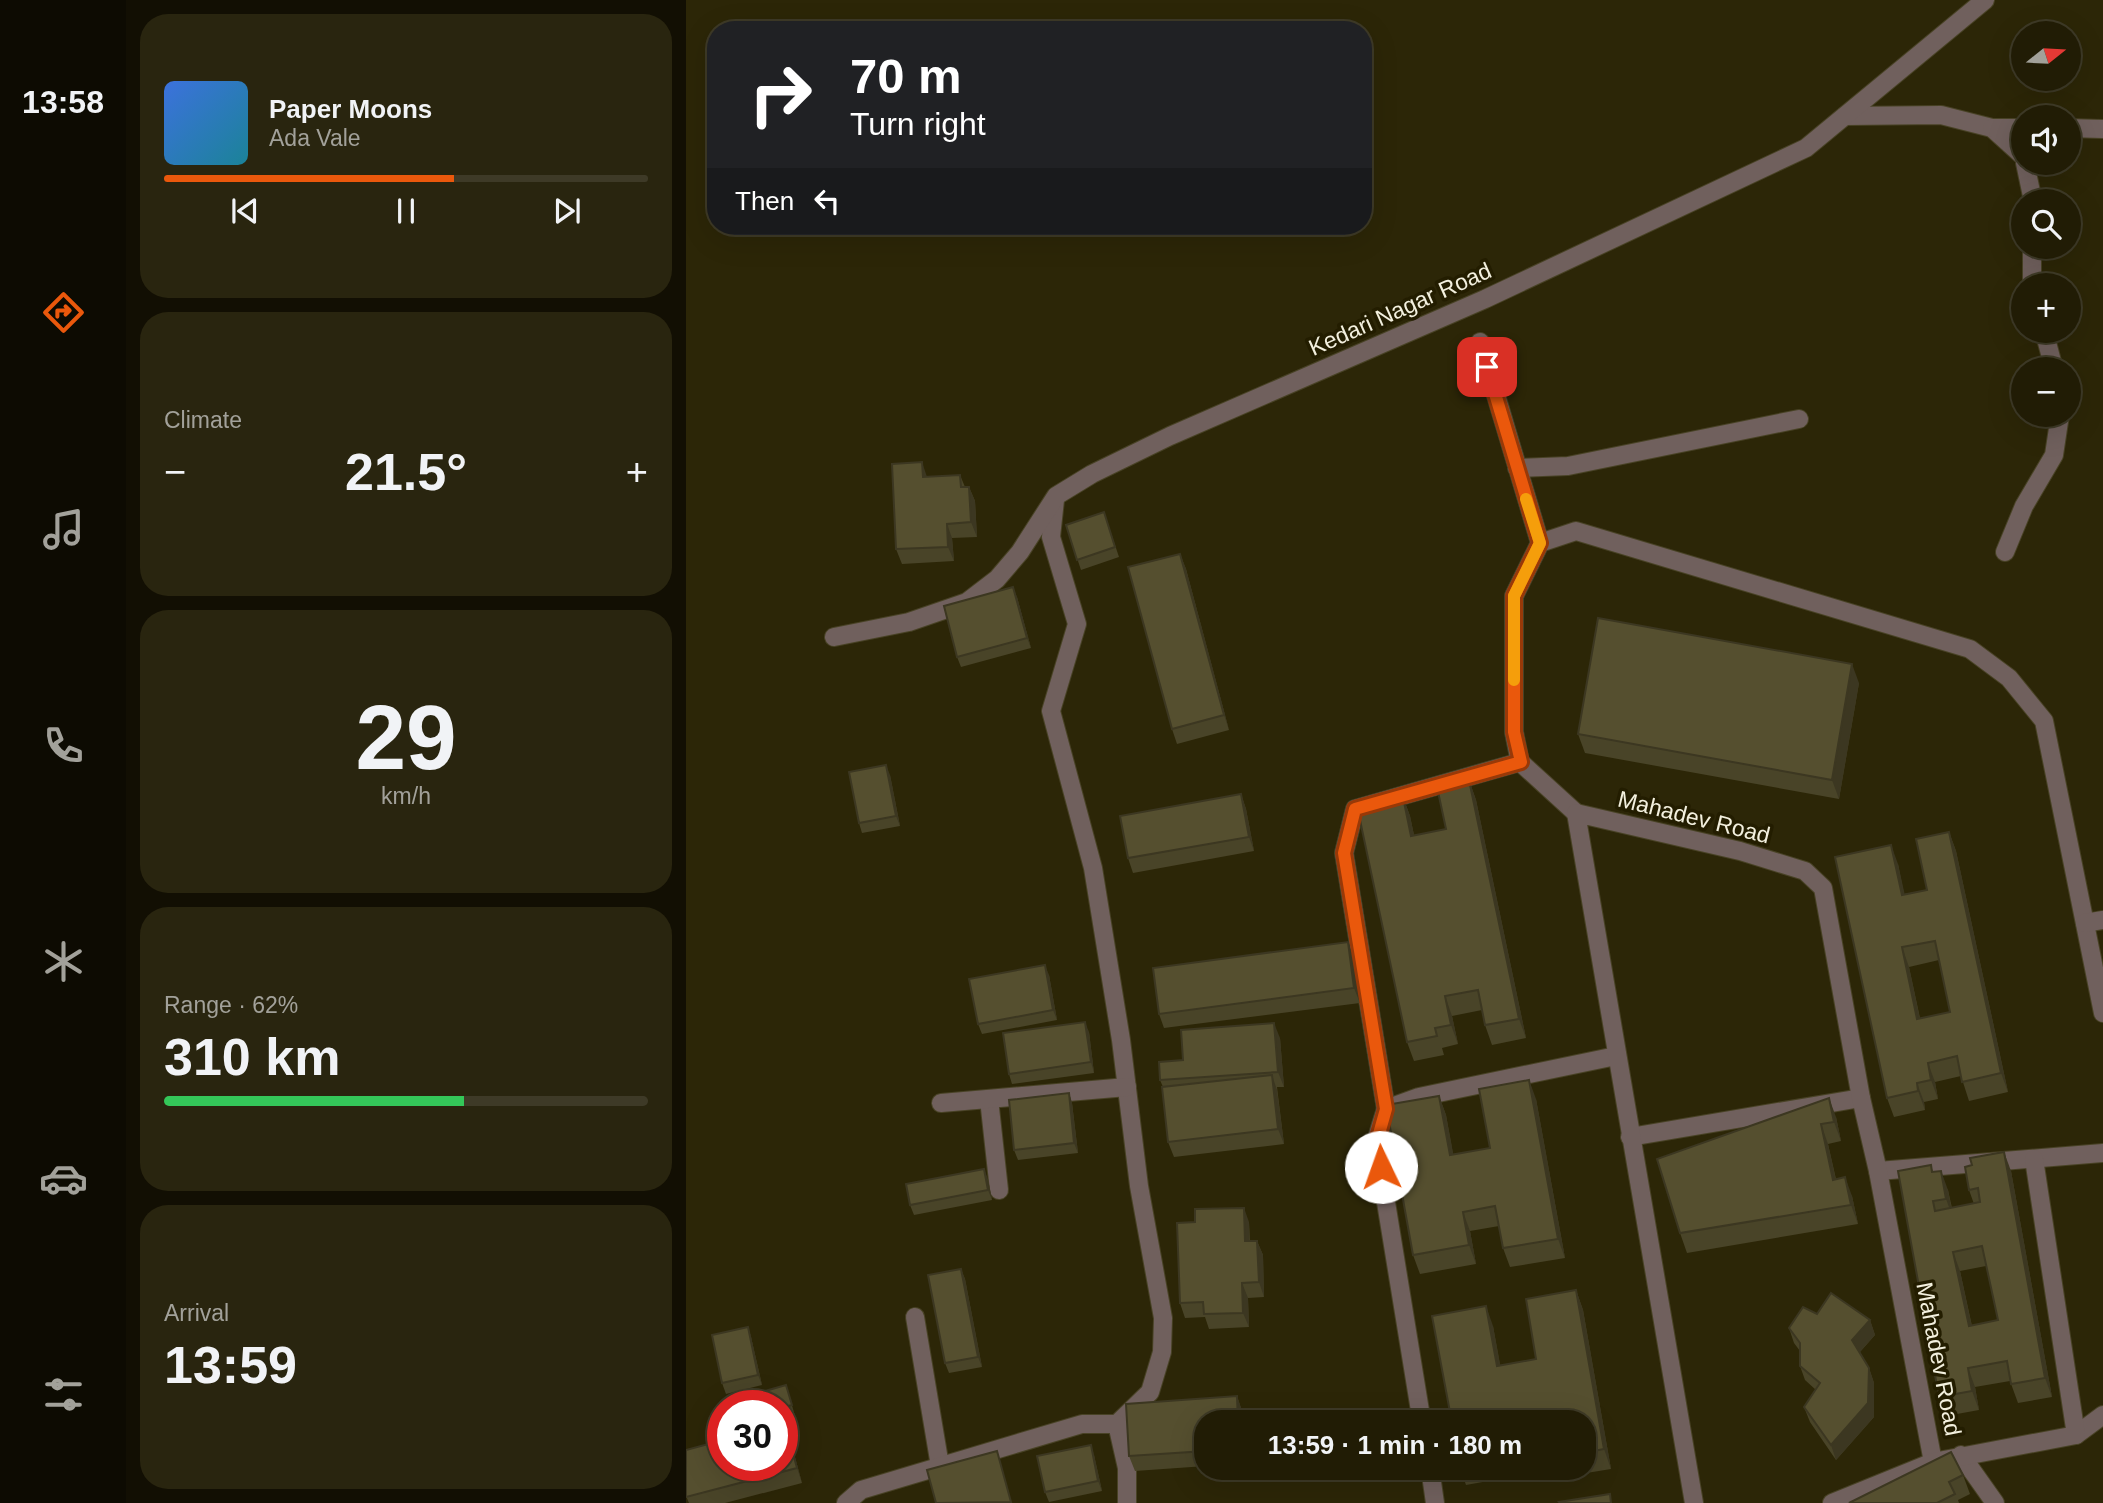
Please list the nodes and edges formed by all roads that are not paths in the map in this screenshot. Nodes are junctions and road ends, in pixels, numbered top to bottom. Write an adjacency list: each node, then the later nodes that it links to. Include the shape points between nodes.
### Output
1 (1985, 0): 2 (street, Kedari Nagar Road)
2 (1845, 116): 3 (street, via 1941,115); 12 (street, Kedari Nagar Road, via 1805,148 1478,303 1170,436)
3 (1992, 128): 4 (street); 7 (street)
4 (2011, 128)
5 (2081, 128): 6 (street)
6 (2103, 129)
7 (2011, 145)
8 (1480, 342): 11 (street)
9 (1799, 419): 11 (street, via 1568,466)
10 (2058, 427): 14 (street, via 2054,454 2024,506)
11 (1517, 468): 13 (street)
12 (1056, 496): 15 (street, Kedari Nagar Road, via 1020,552 997,579 967,602 909,622); 22 (street, via 1051,537 1077,624 1051,711 1093,868)
13 (1540, 543): 16 (street, via 1514,596 1514,732); 19 (street, via 1576,531 1970,649 2009,678 2043,721)
14 (2005, 552)
15 (834, 637)
16 (1521, 762): 17 (street); 26 (street, via 1355,809 1344,853)
17 (1576, 813): 21 (street); 23 (street, Mahadev Road, via 1740,851 1814,878 1823,888)
18 (2103, 920): 19 (street)
19 (2085, 923): 20 (street)
20 (2103, 1013)
21 (1616, 1056): 26 (street, via 1419,1097); 27 (street)
22 (1127, 1087): 24 (street); 35 (street, via 1163,1318 1162,1352 1150,1392)
23 (1861, 1098): 27 (street); 30 (street, Mahadev Road)
24 (989, 1099): 25 (street); 31 (street)
25 (941, 1103)
26 (1386, 1109): 33 (street, via 1377,1141)
27 (1630, 1137): 44 (street)
28 (2103, 1153): 29 (street)
29 (2034, 1158): 30 (street); 36 (street)
30 (1878, 1171): 38 (street, Mahadev Road)
31 (999, 1190)
32 (915, 1317): 39 (street)
33 (1420, 1410)
34 (2103, 1415): 36 (street)
35 (1117, 1424): 39 (street, via 1083,1424); 42 (street, via 1127,1468)
36 (2076, 1435): 37 (street)
37 (1961, 1455): 38 (street, Mahadev Road); 46 (street, Mahadev Road)
38 (1933, 1462): 45 (street)
39 (940, 1466): 41 (street, via 861,1490)
40 (1432, 1480): 43 (street)
41 (845, 1503)
42 (1127, 1503)
43 (1435, 1503)
44 (1693, 1503)
45 (1832, 1503)
46 (1995, 1503)

